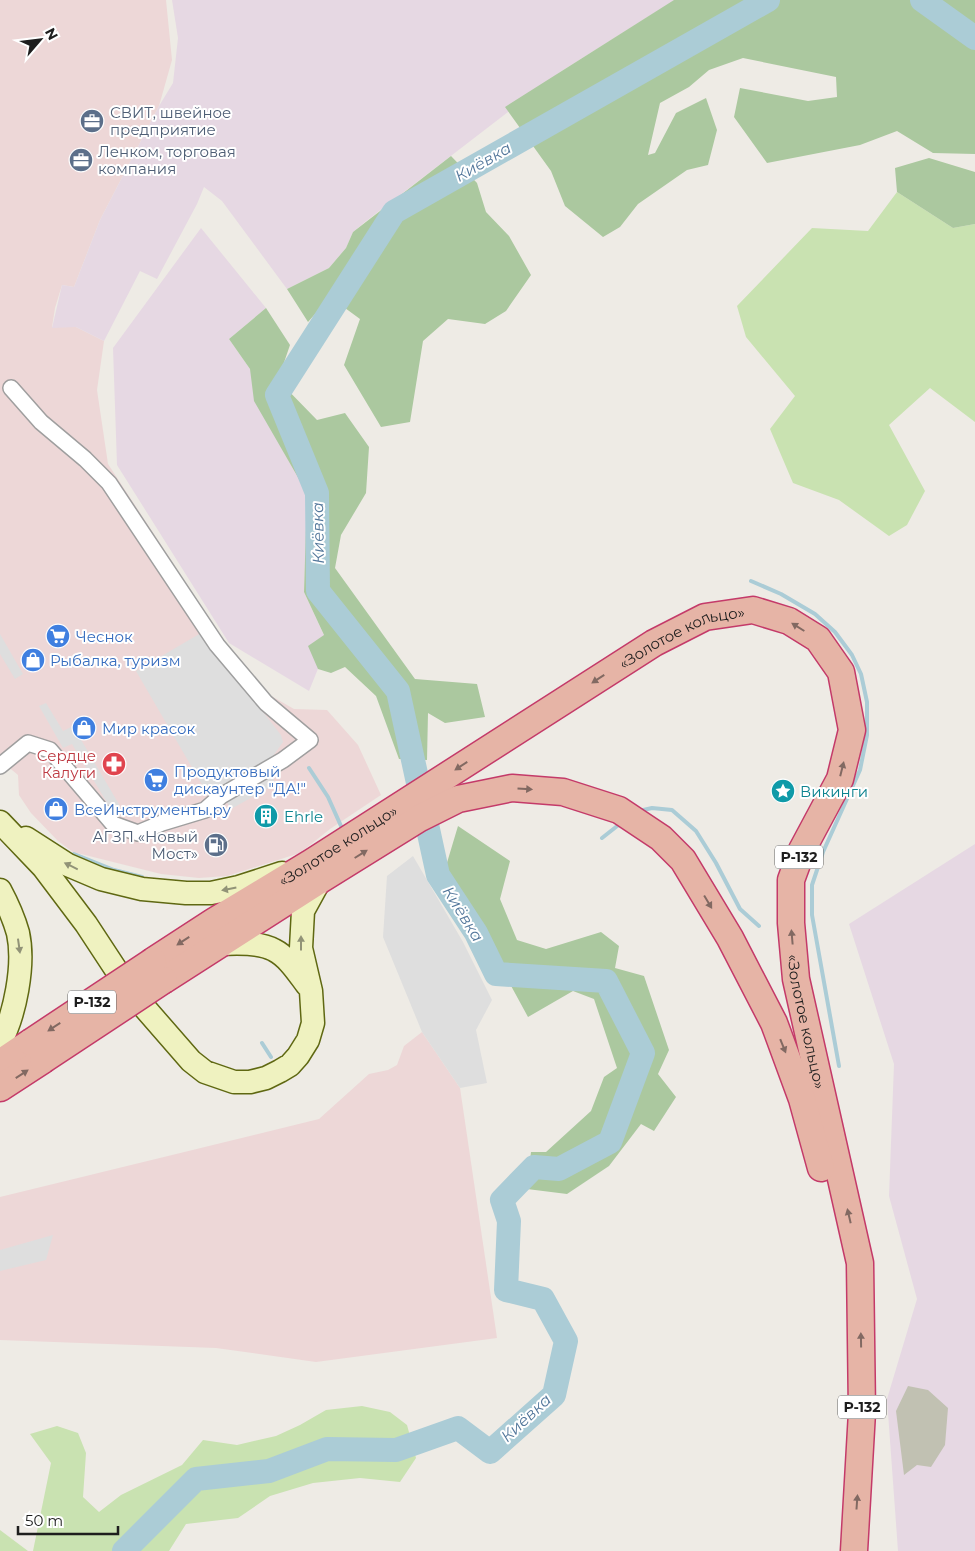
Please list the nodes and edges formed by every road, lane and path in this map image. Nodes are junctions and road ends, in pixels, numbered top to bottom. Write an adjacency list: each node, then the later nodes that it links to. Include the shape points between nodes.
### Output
1 (11, 388): 2 (street, via 41,422 109,484 217,645 266,703 310,740 283,760 220,796 205,810 138,833 113,824 50,750 28,743)
2 (0, 766)
3 (0, 822): 4 (main road, one-way to 3, via 211,893 142,889 101,879 68,865); 8 (main road, via 48,874 130,991 191,1061 205,1072 234,1082 250,1082 266,1078 290,1065 308,1040 313,1023)
4 (314, 872): 6 (highway, Р-132); 7 (highway, «Золотое кольцо» / Р-132, one-way to 7, via 213,922); 8 (main road, one-way to 4, via 300,948 303,912); 13 (highway, «Золотое кольцо» / Р-132, one-way to 13, via 458,799 512,788 563,792 619,810 661,838 683,860 730,938 774,1023 802,1099); 13 (highway, «Золотое кольцо» / Р-132, one-way to 4, via 796,979 791,923 791,880 802,850 840,779 852,730 841,672 818,639 789,621 752,610 705,617 654,643)
5 (3, 895): 9 (main road, one-way to 9, via 18,933 20,955 15,1004)
6 (219, 944): 7 (highway, Р-132); 8 (main road, via 248,943 274,950 290,963)
7 (159, 970): 10 (highway, Р-132, bridge)
8 (311, 991)
9 (0, 1043)
10 (37, 1051): 11 (highway, Р-132); 12 (highway, Р-132, one-way to 10)
11 (0, 1062)
12 (0, 1088)
13 (852, 1266): 14 (highway, Р-132, via 843,1319 845,1409); 15 (highway, Р-132, one-way to 13, via 862,1412)
14 (836, 1551)
15 (854, 1551)

